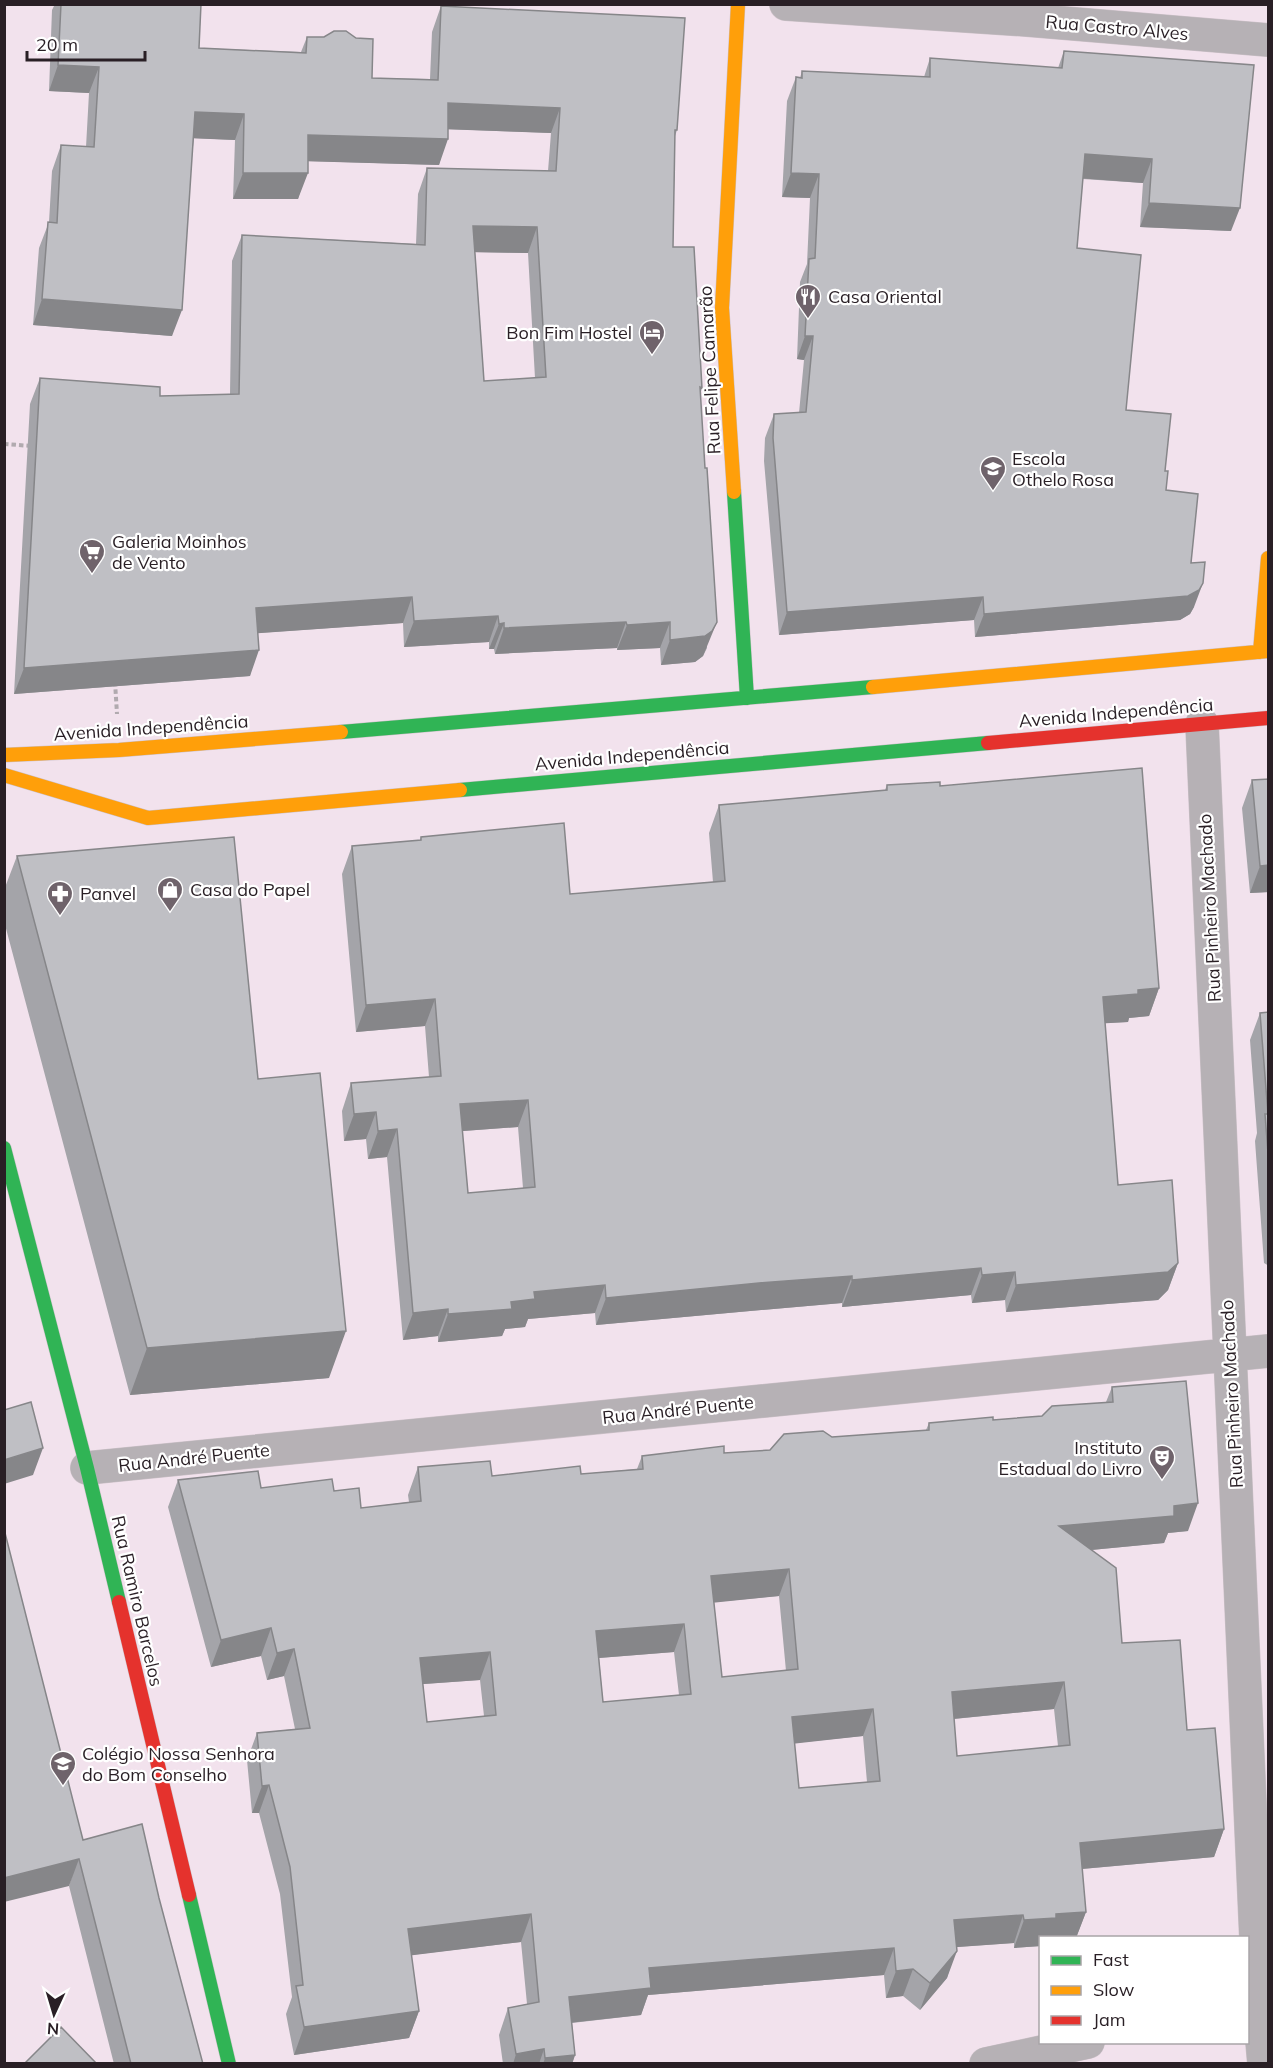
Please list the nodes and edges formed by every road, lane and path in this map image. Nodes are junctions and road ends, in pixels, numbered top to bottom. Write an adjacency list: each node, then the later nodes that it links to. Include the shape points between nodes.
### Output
1 (738, 4): 9 (main road, Rua Felipe Camarão, via 722,308)
2 (786, 4): 3 (street, Rua Castro Alves)
3 (1269, 40)
4 (4, 444): 5 (path)
5 (39, 446)
6 (1269, 558): 7 (main road)
7 (1264, 651): 9 (main road, Avenida Independência)
8 (115, 674): 12 (path)
9 (747, 698): 12 (main road, Avenida Independência)
10 (1269, 717): 11 (main road, Avenida Independência)
11 (1202, 724): 14 (main road, Avenida Independência, via 148,818); 17 (street, Rua Pinheiro Machado)
12 (118, 750): 13 (main road, Avenida Independência)
13 (4, 755)
14 (4, 775)
15 (4, 1148): 18 (main road, Rua Ramiro Barcelos)
16 (1269, 1352): 17 (street, Rua André Puente)
17 (1230, 1355): 18 (street, Rua André Puente); 19 (street, Rua Pinheiro Machado)
18 (87, 1468): 21 (main road, Rua Ramiro Barcelos)
19 (1258, 2007): 23 (street, Rua Pinheiro Machado)
20 (1083, 2044): 22 (street)
21 (229, 2064)
22 (986, 2064)
23 (1264, 2064)

